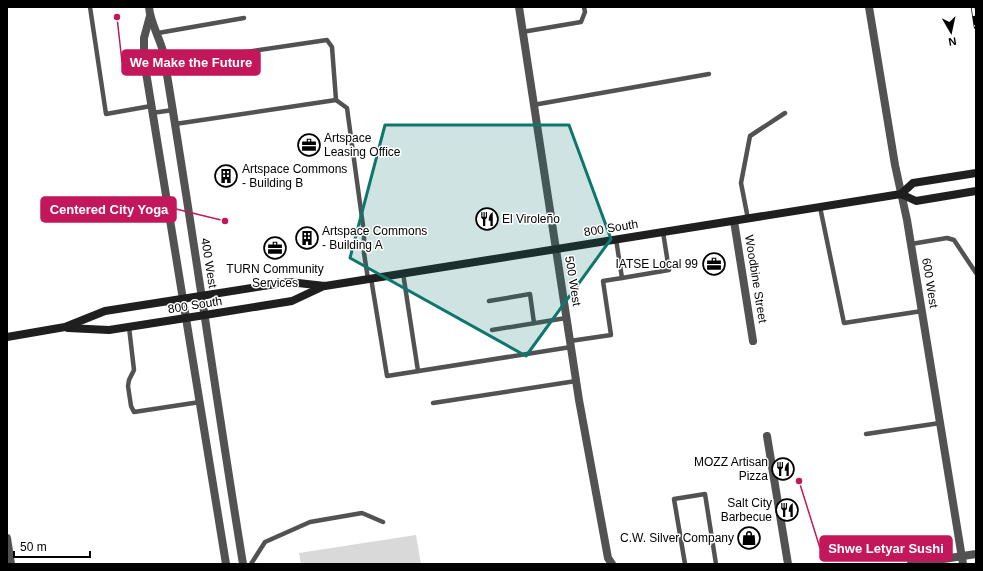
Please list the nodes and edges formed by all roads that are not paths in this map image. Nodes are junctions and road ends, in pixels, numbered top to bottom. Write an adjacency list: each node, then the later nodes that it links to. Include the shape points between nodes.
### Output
1 (90, 7): 14 (lane, via 106,114)
2 (149, 7): 6 (street, 400 West)
3 (518, 7): 8 (street, 500 West)
4 (584, 7): 8 (lane, via 581,22)
5 (870, 7): 20 (street, 600 West)
6 (150, 16): 9 (street, 400 West); 14 (street, 400 West, via 143,49)
7 (244, 18): 9 (lane)
8 (522, 32): 13 (street, 500 West)
9 (158, 33): 10 (street, 400 West)
10 (165, 64): 12 (lane, via 327,40 332,47); 15 (street, 400 West)
11 (709, 74): 13 (lane)
12 (336, 100): 17 (lane); 30 (lane, via 347,108)
13 (533, 105): 27 (street, 500 West)
14 (151, 110): 15 (lane); 34 (street, 400 West)
15 (172, 110): 17 (street, 400 West)
16 (785, 113): 22 (lane, via 750,136 742,183)
17 (175, 124): 33 (street, 400 West)
18 (976, 173): 20 (street, 800 South, via 913,183)
19 (976, 191): 20 (street, 800 South, via 916,201)
20 (901, 194): 21 (street, 800 South); 26 (street, 600 West)
21 (820, 207): 22 (street, 800 South); 36 (lane, via 844,323)
22 (748, 219): 23 (street, 800 South)
23 (734, 221): 24 (street, 800 South); 45 (street, Woodbine Street)
24 (663, 232): 25 (street, 800 South); 31 (lane, via 669,270)
25 (616, 239): 27 (street, 800 South); 31 (lane)
26 (911, 244): 29 (lane, via 946,238 954,240); 36 (street, 600 West)
27 (556, 249): 28 (street, 800 South); 39 (street, 500 West)
28 (403, 273): 30 (street, 800 South); 47 (lane)
29 (976, 273)
30 (369, 278): 32 (street, 800 South); 47 (lane, via 387,376)
31 (622, 278): 46 (lane, via 603,282 611,334)
32 (324, 286): 33 (street, 800 South, via 288,282); 37 (street, 800 South, via 292,301)
33 (202, 296): 34 (street, 800 South); 37 (street, 400 West)
34 (183, 299): 38 (street, 400 West); 41 (street, 800 South, via 106,311)
35 (489, 301): 40 (lane, via 530,294)
36 (922, 311): 51 (street, 600 West)
37 (205, 315): 38 (street, 800 South); 61 (street, 400 West)
38 (186, 318): 42 (street, 800 South); 49 (street, 400 West)
39 (566, 318): 40 (lane); 46 (street, 500 West)
40 (534, 323): 43 (lane)
41 (65, 327): 42 (street, 800 South, via 109,330); 44 (street, 800 South)
42 (129, 327): 49 (lane, via 134,370 128,386 134,412)
43 (492, 330)
44 (7, 337)
45 (754, 341)
46 (571, 344): 47 (lane); 48 (street, 500 West)
47 (418, 371)
48 (576, 381): 50 (lane); 58 (street, 500 West)
49 (200, 402): 60 (street, 400 West)
50 (433, 403)
51 (940, 423): 52 (lane); 57 (street, 600 West)
52 (866, 434)
53 (767, 436): 65 (street)
54 (382, 522): 62 (lane, via 362,513 310,522 265,542)
55 (7, 538): 59 (street)
56 (976, 554): 57 (street)
57 (963, 560): 66 (street)
58 (609, 562)
59 (11, 564)
60 (226, 564)
61 (243, 564)
62 (251, 564)
63 (685, 564): 64 (lane, via 674,499 705,494)
64 (716, 564)
65 (788, 564)
66 (911, 564)

